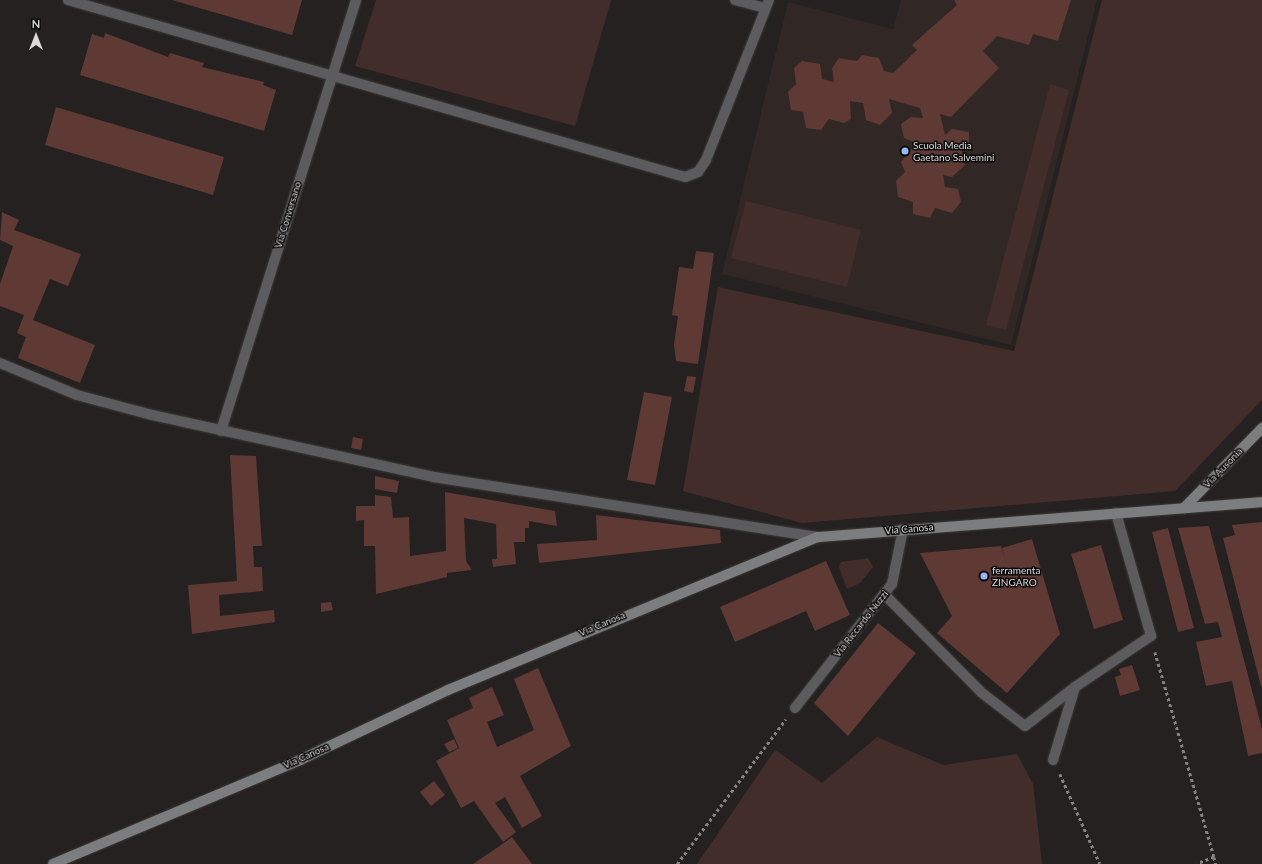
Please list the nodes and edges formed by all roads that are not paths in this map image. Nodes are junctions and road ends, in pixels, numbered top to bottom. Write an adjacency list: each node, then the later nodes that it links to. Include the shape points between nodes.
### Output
1 (68, 0): 5 (street)
2 (356, 0): 5 (street, Via Conversano)
3 (736, 0): 4 (street)
4 (767, 4): 5 (street, via 706,160 698,172 685,176)
5 (332, 76): 8 (street, Via Conversano)
6 (0, 363): 8 (street, via 77,395)
7 (1262, 428): 10 (main road, Via Ausonia)
8 (221, 431): 13 (street, via 434,477)
9 (1262, 502): 10 (main road, Via Canosa)
10 (1184, 508): 11 (main road, Via Canosa)
11 (1116, 513): 12 (main road, Via Canosa); 15 (street, via 1151,636)
12 (903, 529): 13 (main road, Via Canosa); 14 (street, Via Riccardo Nuzzi, via 892,584)
13 (818, 537): 18 (main road, Via Canosa, via 448,690 300,760)
14 (884, 594): 15 (street, via 982,693 1025,726); 16 (street, Via Riccardo Nuzzi)
15 (1075, 687): 17 (street)
16 (795, 708)
17 (1053, 760)
18 (53, 864)

